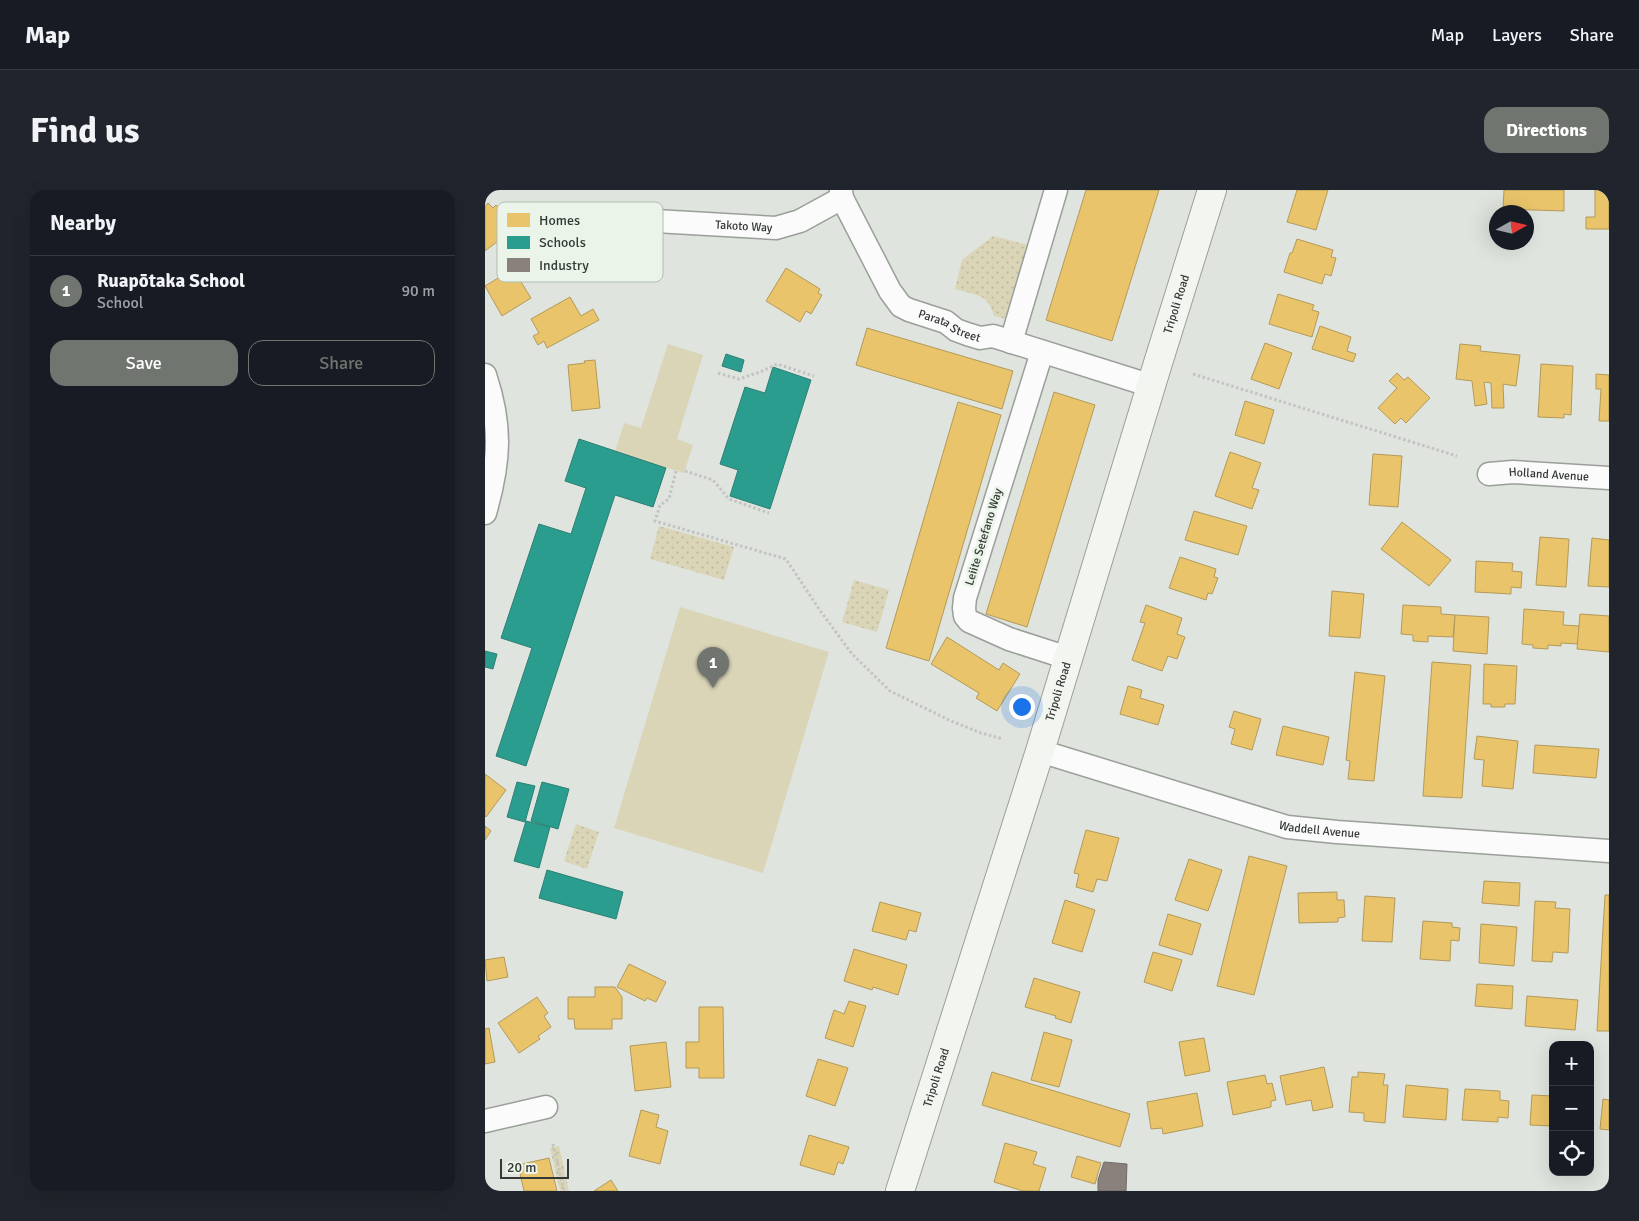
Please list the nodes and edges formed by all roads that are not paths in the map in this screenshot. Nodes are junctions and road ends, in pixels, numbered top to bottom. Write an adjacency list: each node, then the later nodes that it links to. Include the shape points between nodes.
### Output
1 (1057, 190): 5 (street)
2 (1212, 190): 8 (street, Tripoli Road)
3 (842, 194): 4 (street, Takoto Way, via 800,221 776,228); 5 (street, Parata Street, via 890,291 901,306 979,338 993,336)
4 (663, 221)
5 (1011, 342): 6 (street, Parata Street)
6 (1042, 352): 8 (street, Parata Street); 12 (street, Leiite Setefano Way, via 964,608 969,621 1009,639)
7 (485, 375): 11 (street, via 496,415 497,439 496,465)
8 (1152, 386): 12 (street, Tripoli Road)
9 (1489, 474): 10 (street, Holland Avenue, via 1513,472)
10 (1609, 478)
11 (485, 513)
12 (1068, 658): 13 (street, Tripoli Road)
13 (1040, 751): 14 (street, Waddell Avenue, via 1287,827); 17 (street, Tripoli Road)
14 (1609, 851)
15 (546, 1107): 16 (street)
16 (485, 1121)
17 (900, 1191)

